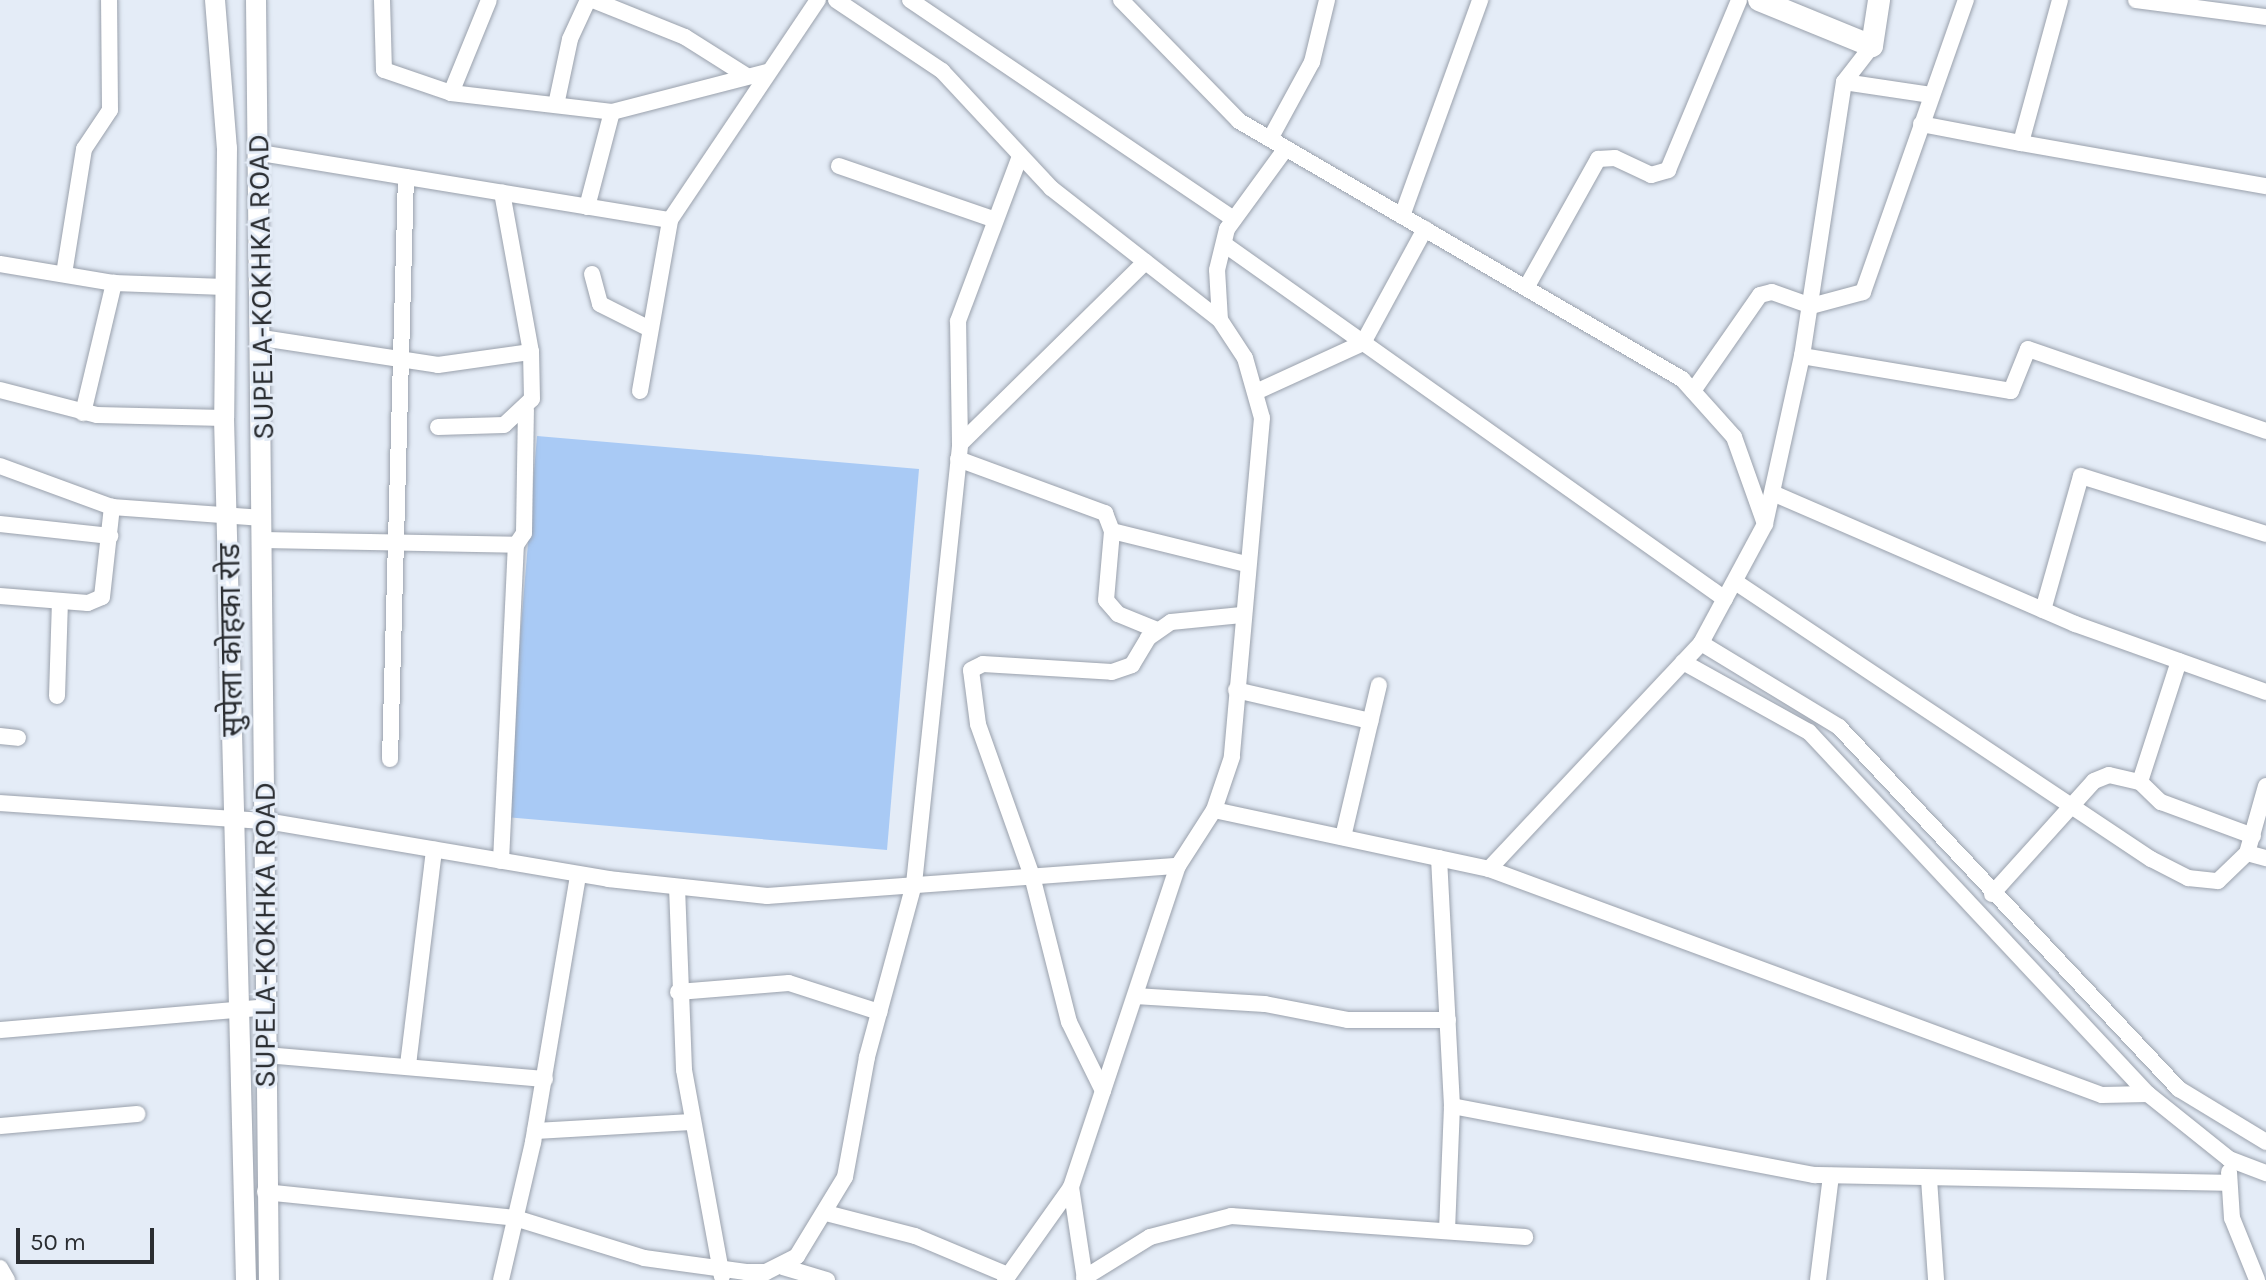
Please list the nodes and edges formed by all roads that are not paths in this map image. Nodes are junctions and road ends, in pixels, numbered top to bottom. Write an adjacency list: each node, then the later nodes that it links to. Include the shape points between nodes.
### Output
1 (109, 0): 48 (street, via 110,110 84,149)
2 (215, 0): 51 (street, सुपेला कोहका रोड, via 227,148)
3 (256, 0): 33 (street, SUPELA-KOKHKA ROAD)
4 (382, 0): 25 (street, via 384,70)
5 (489, 0): 25 (street)
6 (591, 0): 23 (street, via 685,37); 27 (street, via 570,39)
7 (818, 0): 22 (street)
8 (836, 0): 34 (street, via 942,71)
9 (910, 0): 42 (street)
10 (1121, 0): 30 (street, via 1239,121)
11 (1327, 0): 30 (street, via 1312,62)
12 (1480, 0): 40 (street)
13 (1739, 0): 52 (street, via 1668,170 1651,175 1615,158 1598,159)
14 (1759, 0): 21 (main road)
15 (1879, 0): 21 (main road)
16 (1966, 0): 26 (street)
17 (2060, 0): 31 (street)
18 (2136, 0): 19 (street)
19 (2227, 6): 20 (street)
20 (2266, 17)
21 (1872, 46): 24 (street)
22 (767, 72): 23 (street); 43 (street)
23 (747, 76): 28 (street)
24 (1844, 82): 26 (street); 53 (street)
25 (451, 93): 27 (street)
26 (1931, 95): 29 (street)
27 (556, 105): 28 (street)
28 (612, 112): 39 (street)
29 (1921, 124): 31 (street); 53 (street, via 1869,282 1856,298)
30 (1270, 139): 32 (street)
31 (2021, 143): 37 (street)
32 (1286, 148): 40 (street); 42 (street)
33 (260, 153): 36 (street); 56 (street, SUPELA-KOKHKA ROAD)
34 (1020, 156): 41 (street); 46 (street)
35 (839, 166): 41 (street)
36 (406, 177): 38 (street); 60 (street)
37 (2266, 186)
38 (502, 193): 39 (street); 58 (street)
39 (587, 207): 43 (street)
40 (1402, 216): 44 (street)
41 (993, 219): 70 (street, via 958,321)
42 (1234, 219): 45 (street)
43 (670, 220): 55 (street)
44 (1425, 229): 52 (street); 57 (street)
45 (1224, 244): 54 (street); 57 (street)
46 (1145, 262): 54 (street); 70 (street)
47 (0, 264): 48 (street)
48 (64, 274): 50 (street)
49 (592, 274): 55 (street, via 600,304)
50 (114, 283): 51 (street); 66 (street)
51 (225, 287): 67 (street, सुपेला कोहका रोड)
52 (1526, 288): 64 (street)
53 (1811, 306): 59 (street); 64 (street, via 1772,292 1760,295)
54 (1220, 320): 63 (street)
55 (650, 329): 62 (street)
56 (262, 338): 60 (street); 75 (street, SUPELA-KOKHKA ROAD)
57 (1363, 343): 63 (street); 87 (street)
58 (531, 352): 60 (street, via 459,366); 65 (street, via 534,387)
59 (1802, 356): 69 (street, via 2011,391 2028,349); 72 (street)
60 (399, 360): 82 (street)
61 (0, 390): 66 (street)
62 (640, 391)
63 (1258, 391): 84 (street, via 1262,418)
64 (1693, 391): 77 (street, via 1734,437)
65 (526, 410): 68 (street, via 504,425); 83 (street, via 524,533)
66 (83, 413): 67 (street)
67 (224, 418): 74 (street, सुपेला कोहका रोड)
68 (438, 427)
69 (2266, 431)
70 (959, 451): 78 (street, via 1105,513); 121 (street)
71 (0, 466): 73 (street)
72 (1775, 494): 77 (street); 89 (street)
73 (112, 507): 74 (street); 80 (street)
74 (228, 516): 75 (street); 108 (street, सुपेला कोहका रोड)
75 (263, 518): 81 (street, SUPELA-KOKHKA ROAD)
76 (0, 524): 80 (street)
77 (1765, 524): 85 (street)
78 (1112, 531): 84 (street); 91 (street, via 1106,600 1118,614)
79 (2266, 534): 89 (street, via 2081,476)
80 (110, 536): 88 (street, via 102,597)
81 (263, 540): 82 (street); 109 (street, SUPELA-KOKHKA ROAD)
82 (394, 543): 83 (street); 102 (street)
83 (516, 545): 116 (street)
84 (1246, 564): 90 (street)
85 (1737, 583): 87 (street); 106 (street)
86 (0, 596): 88 (street)
87 (1725, 599): 92 (street)
88 (60, 601): 98 (street)
89 (2043, 610): 93 (street)
90 (1242, 615): 91 (street, via 1193,614); 96 (street)
91 (1157, 630): 120 (street, via 1132,665 1112,672 983,664 971,670 978,724)
92 (1701, 643): 94 (street); 123 (street, via 1839,727)
93 (2179, 661): 97 (street); 103 (street)
94 (1683, 662): 118 (street); 135 (street, via 1809,732)
95 (1379, 685): 99 (street)
96 (1236, 690): 99 (street); 107 (street, via 1232,757)
97 (2266, 692)
98 (57, 696)
99 (1370, 721): 111 (street)
100 (0, 736): 101 (street)
101 (18, 738)
102 (390, 759)
103 (2140, 782): 106 (street, via 2102,776); 110 (street, via 2161,802)
104 (2266, 786): 110 (street)
105 (0, 803): 108 (street)
106 (2070, 805): 113 (street, via 2188,878 2218,881); 123 (street)
107 (1214, 810): 111 (street); 117 (street)
108 (235, 819): 109 (street); 126 (street, सुपेला कोहका रोड)
109 (266, 821): 112 (street); 127 (street, SUPELA-KOKHKA ROAD)
110 (2253, 836): 113 (street)
111 (1343, 837): 114 (street)
112 (434, 850): 116 (street); 132 (street)
113 (2247, 853): 115 (street)
114 (1439, 858): 118 (street); 129 (street)
115 (2266, 858)
116 (501, 861): 119 (street)
117 (1178, 866): 120 (street); 125 (street)
118 (1489, 869): 135 (street, via 2102,1095)
119 (578, 875): 122 (street); 133 (street)
120 (1032, 876): 121 (street); 134 (street, via 1069,1022)
121 (914, 884): 122 (street, via 767,896); 128 (street)
122 (677, 887): 124 (street)
123 (1992, 894): 141 (street, via 2179,1089)
124 (678, 992): 128 (street, via 789,983); 138 (street)
125 (1135, 996): 129 (street, via 1265,1004 1348,1020); 134 (street)
126 (238, 1006): 127 (street); 130 (street, via 136,1023); 159 (street, सुपेला कोहका रोड)
127 (267, 1007): 131 (street, SUPELA-KOKHKA ROAD)
128 (879, 1012): 149 (street, via 845,1177)
129 (1448, 1020): 136 (street)
130 (0, 1030)
131 (265, 1055): 132 (street); 148 (street, SUPELA-KOKHKA ROAD)
132 (408, 1065): 133 (street)
133 (545, 1079): 140 (street)
134 (1103, 1091): 147 (street)
135 (2148, 1094): 142 (street)
136 (1452, 1106): 144 (street); 151 (street)
137 (137, 1114): 139 (street)
138 (692, 1122): 140 (street); 155 (street)
139 (0, 1126)
140 (535, 1131): 150 (street)
141 (2266, 1142)
142 (2229, 1159): 143 (street); 146 (street)
143 (2266, 1173)
144 (1831, 1176): 145 (street); 163 (street)
145 (1929, 1179): 146 (street); 164 (street)
146 (2229, 1183): 165 (street, via 2232,1218)
147 (1071, 1187): 156 (street); 157 (street)
148 (265, 1192): 150 (street); 160 (street, SUPELA-KOKHKA ROAD)
149 (826, 1213): 153 (street); 156 (street, via 915,1236)
150 (515, 1218): 155 (street, via 644,1258); 161 (street)
151 (1447, 1231): 152 (street); 157 (street, via 1231,1216 1150,1237)
152 (1525, 1237)
153 (783, 1267): 155 (street); 162 (street)
154 (0, 1268): 158 (street)
155 (722, 1274)
156 (1007, 1277)
157 (1084, 1279)
158 (7, 1280)
159 (246, 1280)
160 (269, 1280)
161 (501, 1280)
162 (827, 1280)
163 (1818, 1280)
164 (1936, 1280)
165 (2257, 1280)

